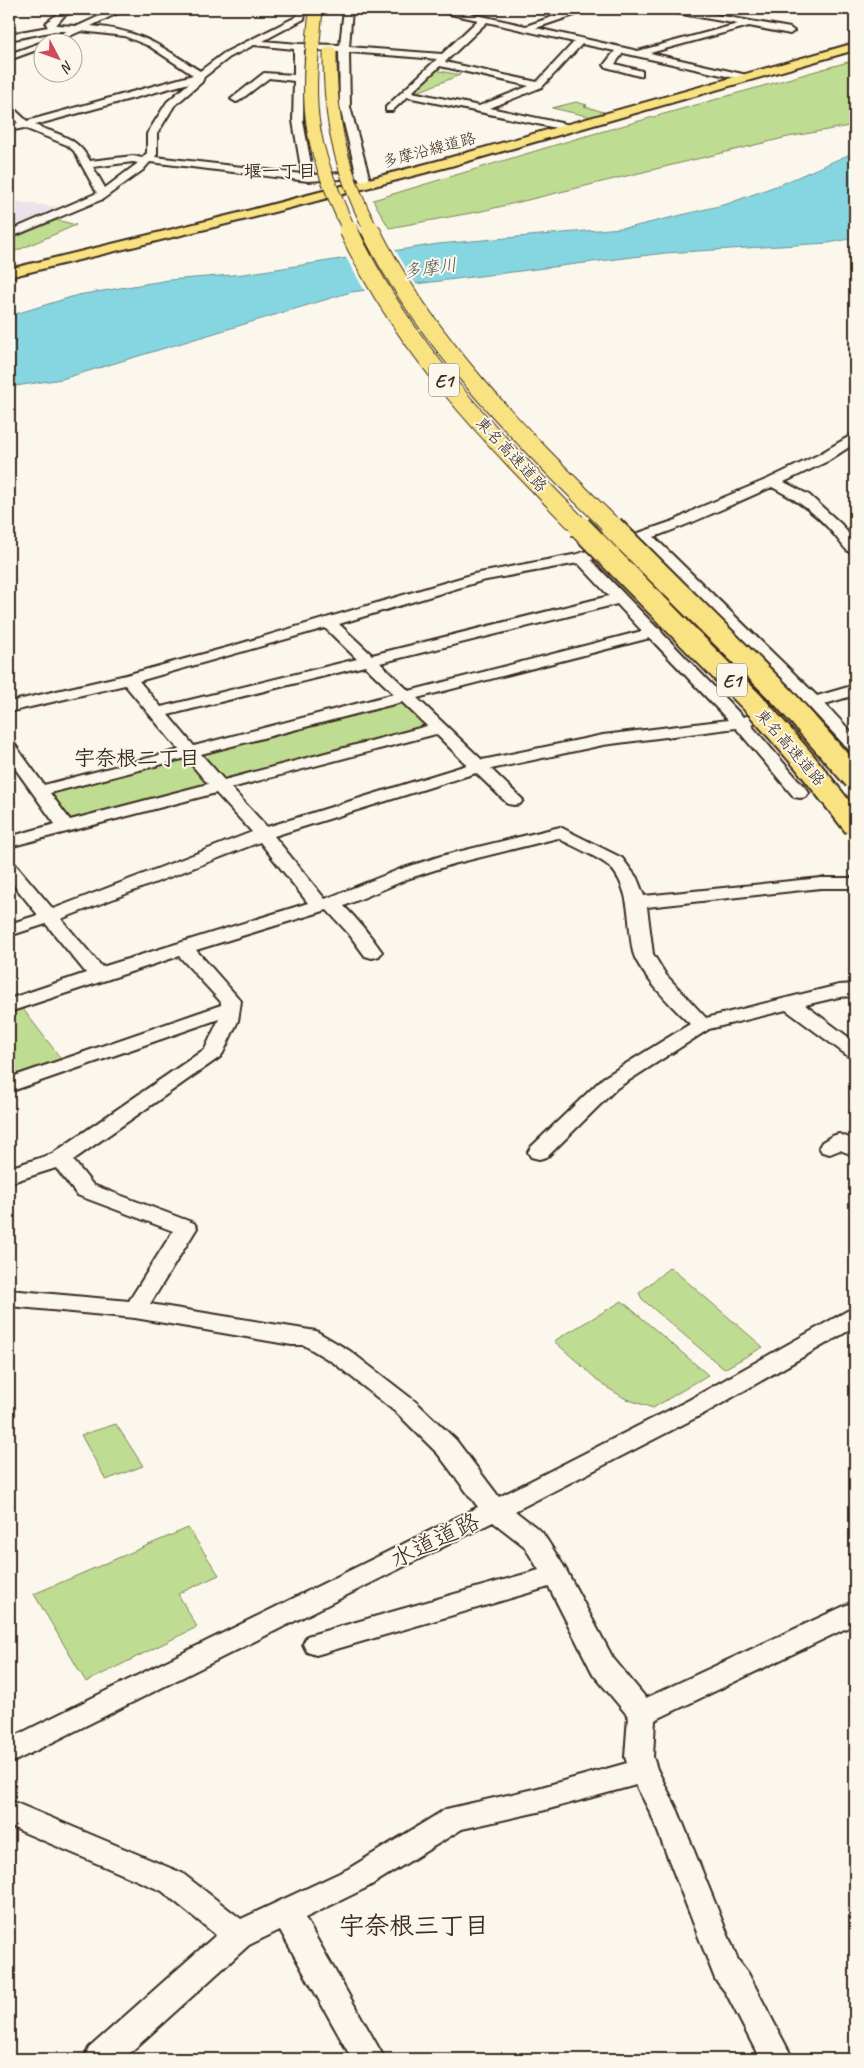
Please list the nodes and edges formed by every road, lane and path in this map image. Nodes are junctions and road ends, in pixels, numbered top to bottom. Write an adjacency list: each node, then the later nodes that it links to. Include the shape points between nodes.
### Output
1 (70, 9): 11 (street, via 50,24)
2 (122, 9): 12 (street)
3 (302, 9): 19 (street, via 297,20)
4 (316, 9): 75 (highway, 東名高速道路 / E1, bridge, via 311,96 322,166 358,253 391,309 425,357 508,452 772,723)
5 (348, 9): 20 (street)
6 (439, 9): 9 (street)
7 (583, 9): 13 (street)
8 (671, 9): 10 (street)
9 (485, 19): 13 (street); 28 (street)
10 (750, 24): 15 (street); 16 (street)
11 (53, 28): 12 (street); 17 (street)
12 (82, 28): 14 (street); 30 (street, via 128,35 148,42)
13 (528, 28): 18 (street)
14 (73, 32)
15 (790, 32)
16 (713, 33): 21 (street); 21 (street, via 687,30 659,40)
17 (9, 37)
18 (580, 40): 25 (street); 33 (street, via 543,74)
19 (251, 42): 23 (street); 30 (street)
20 (340, 44): 23 (street); 28 (street); 45 (street, via 346,107); 70 (highway, 東名高速道路 / E1, bridge, via 330,94 343,165 365,220 410,298 454,358 533,446 793,708)
21 (673, 44): 26 (street)
22 (855, 46): 31 (main road, 多摩沿線道路)
23 (299, 47): 32 (street)
24 (32, 49): 27 (street)
25 (620, 49): 26 (street); 29 (street, via 609,65)
26 (638, 53): 31 (street)
27 (9, 57)
28 (448, 57): 33 (street); 34 (street)
29 (639, 72)
30 (200, 76): 39 (street); 42 (street, via 170,104 152,134 153,150)
31 (744, 77): 41 (main road, 多摩沿線道路)
32 (297, 78): 35 (street, via 267,75); 44 (street, via 298,121)
33 (539, 85): 37 (street)
34 (406, 94): 37 (street); 38 (street)
35 (236, 99)
36 (9, 109): 39 (street)
37 (480, 109): 41 (street)
38 (389, 110)
39 (25, 125): 40 (street); 43 (street, via 71,143)
40 (9, 128)
41 (571, 128): 45 (main road, 多摩沿線道路)
42 (147, 161): 43 (street, via 132,159); 44 (street); 46 (street)
43 (87, 165): 46 (street)
44 (308, 178): 45 (street)
45 (364, 180): 48 (main road, 多摩沿線道路, via 209,225)
46 (103, 194): 47 (street)
47 (9, 235)
48 (9, 273)
49 (855, 437): 50 (street, via 822,458)
50 (773, 482): 51 (street); 52 (street, via 804,498)
51 (644, 536): 53 (street); 61 (street)
52 (855, 550)
53 (581, 558): 54 (street); 55 (street, via 479,577)
54 (621, 598): 56 (street); 57 (street)
55 (330, 623): 57 (street); 58 (street)
56 (655, 632): 60 (street); 64 (street)
57 (368, 660): 60 (street); 63 (street)
58 (129, 680): 62 (street); 63 (street)
59 (855, 690): 61 (street)
60 (406, 696): 65 (street); 68 (street)
61 (814, 702): 64 (street); 66 (street)
62 (9, 707)
63 (158, 713): 68 (street)
64 (740, 723): 69 (street, via 603,740); 73 (street)
65 (440, 728): 69 (street); 71 (street)
66 (855, 746)
67 (9, 749): 72 (street)
68 (190, 752): 71 (street); 72 (street)
69 (480, 766): 74 (street); 77 (street)
70 (855, 779)
71 (220, 786): 76 (street); 77 (street)
72 (39, 790): 76 (street)
73 (800, 793)
74 (514, 800)
75 (855, 826)
76 (66, 827): 78 (street)
77 (263, 834): 82 (street); 83 (street)
78 (9, 842)
79 (9, 868): 83 (street)
80 (855, 883): 81 (street, via 821,883)
81 (637, 902): 82 (street, via 628,878 616,862 560,832 447,860); 92 (street, via 643,954 658,978)
82 (326, 904): 85 (street); 86 (street, via 356,930)
83 (50, 917): 84 (street); 87 (street)
84 (9, 930)
85 (183, 948): 87 (street); 91 (street, via 231,1001)
86 (372, 952)
87 (98, 975): 90 (street)
88 (855, 990): 89 (street)
89 (789, 1003): 92 (street); 93 (street)
90 (9, 1006)
91 (231, 1008): 94 (street); 98 (street, via 213,1053)
92 (702, 1025): 97 (street, via 610,1083)
93 (855, 1052)
94 (9, 1085)
95 (830, 1147): 96 (street, via 839,1141)
96 (855, 1149)
97 (539, 1152)
98 (60, 1159): 99 (street); 101 (street, via 85,1190 186,1228)
99 (9, 1176)
100 (9, 1298): 101 (street)
101 (135, 1310): 103 (street, via 308,1337 342,1357 407,1408 448,1447)
102 (855, 1317): 103 (street, 水道道路, via 698,1406)
103 (495, 1510): 104 (street, via 533,1540); 108 (street, 水道道路)
104 (556, 1575): 106 (street); 107 (street, via 603,1666)
105 (855, 1612): 107 (street)
106 (316, 1644)
107 (642, 1713): 109 (street, via 639,1757)
108 (9, 1752)
109 (643, 1771): 111 (street, via 538,1800 456,1818 358,1878); 115 (street, via 664,1810 726,1969 737,1983)
110 (9, 1813): 112 (street, via 172,1882)
111 (286, 1912): 112 (street); 114 (street)
112 (238, 1936): 113 (street)
113 (100, 2059)
114 (369, 2059)
115 (777, 2059)

